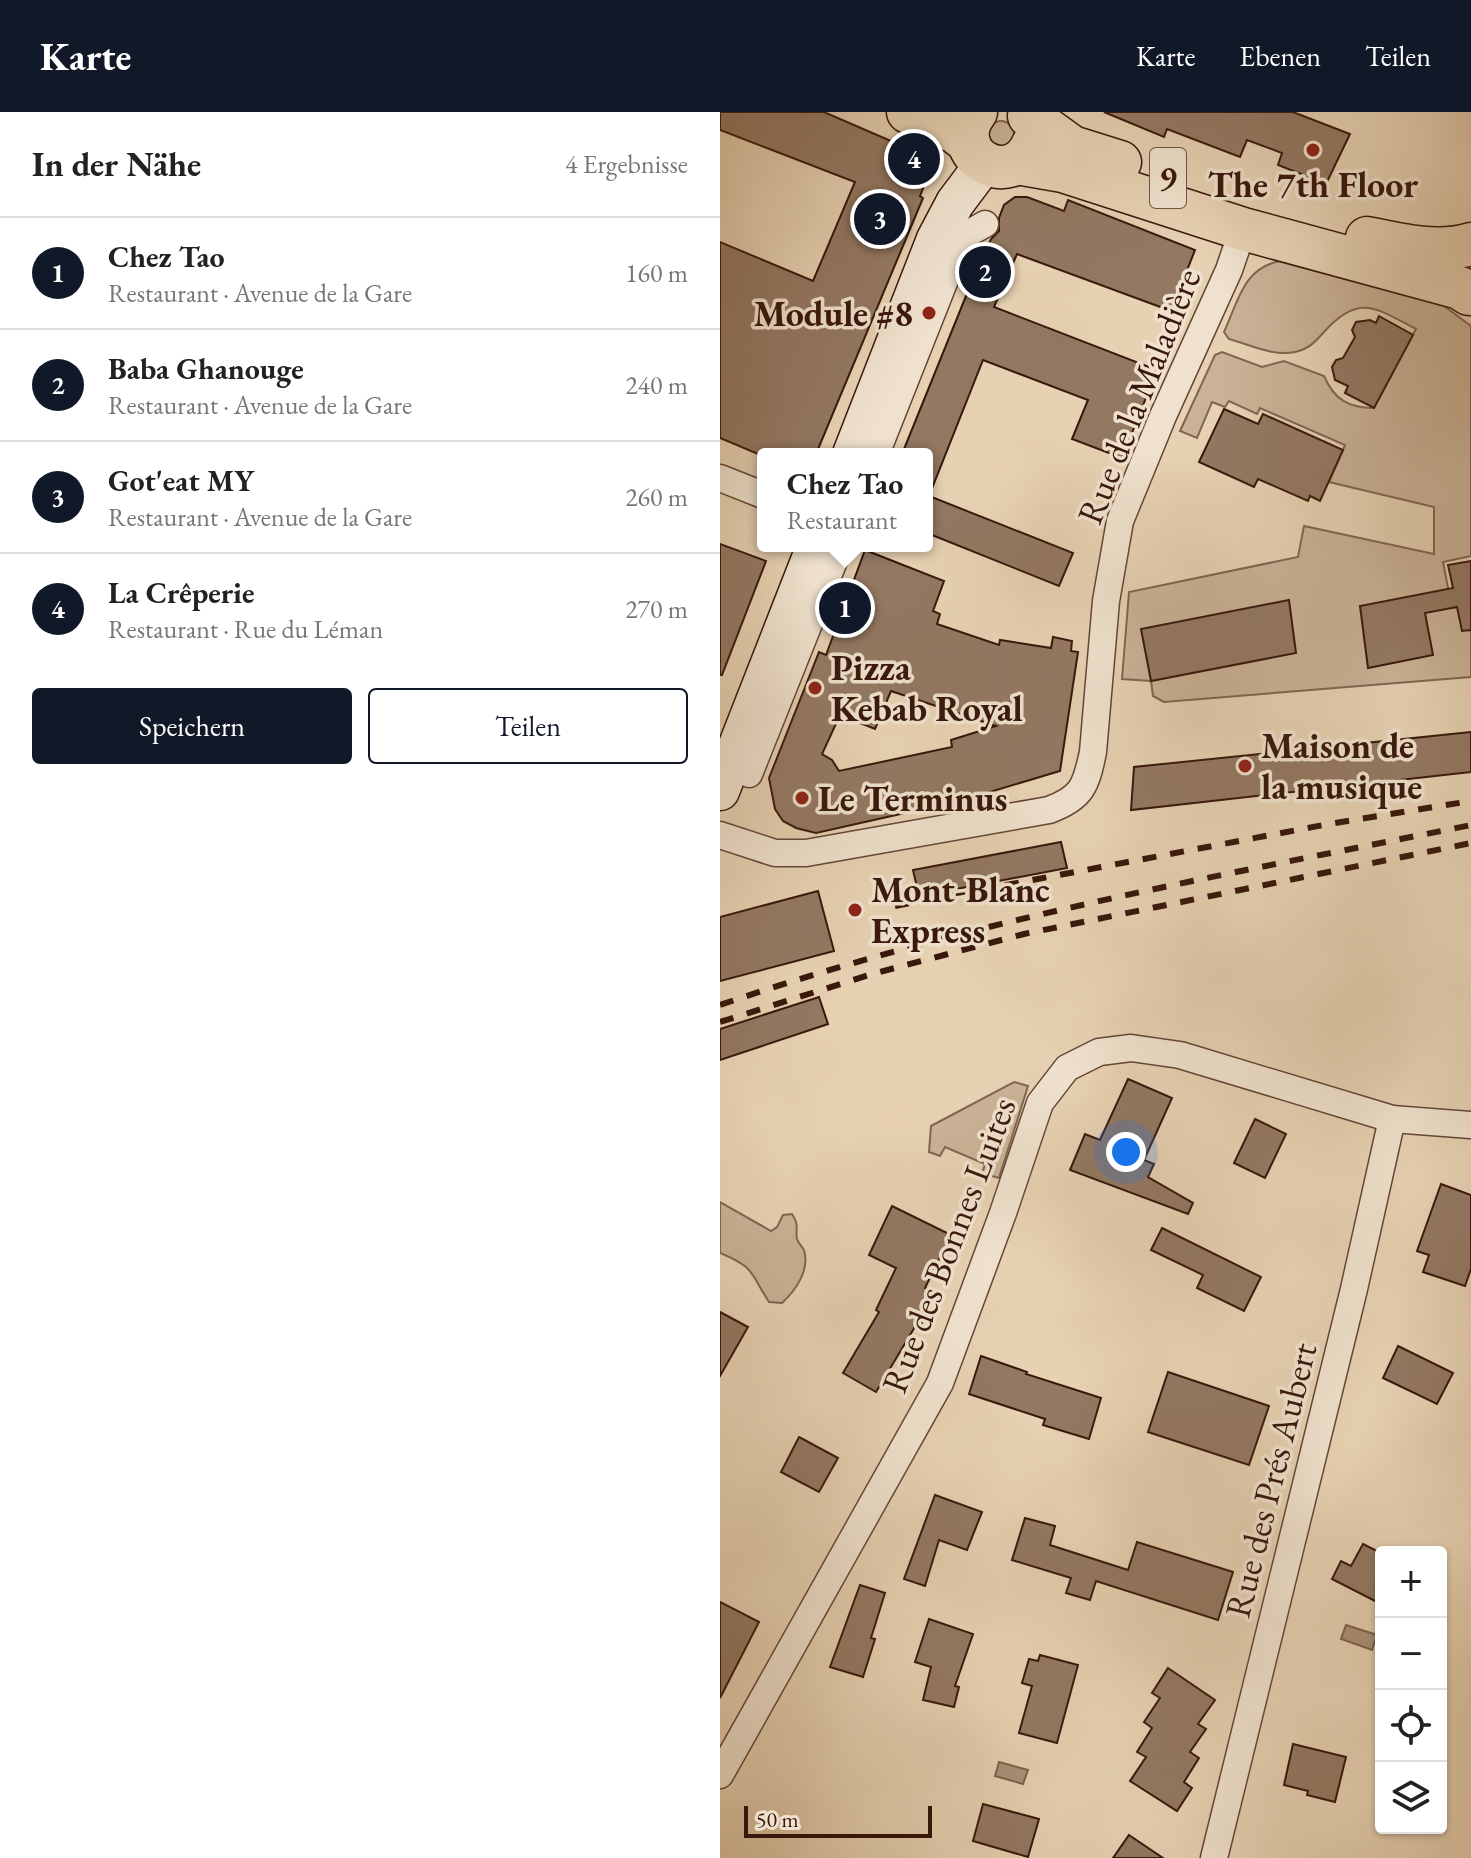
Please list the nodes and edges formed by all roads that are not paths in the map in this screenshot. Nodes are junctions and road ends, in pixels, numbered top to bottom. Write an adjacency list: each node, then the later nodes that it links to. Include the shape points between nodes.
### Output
1 (908, 112): 3 (main road, 9)
2 (1028, 114): 3 (main road, 9, via 1034,129 1027,155); 6 (main road, 9, via 1072,147 1313,226 1404,246)
3 (987, 145): 5 (main road, 9); 8 (street, via 936,239)
4 (985, 224): 9 (street, via 962,237)
5 (1243, 229): 7 (main road, 9, via 1460,288); 15 (street, Rue de la Maladière, via 1120,521 1106,601 1093,752 1088,777 1075,798 1049,810 806,853 775,853)
6 (1471, 244)
7 (1470, 283)
8 (854, 448)
9 (878, 448)
10 (720, 478): 11 (street)
11 (757, 493)
12 (814, 552): 14 (street)
13 (837, 552): 14 (street)
14 (735, 782)
15 (720, 835)
16 (1392, 1119): 17 (street, Rue des Bonnes Luites); 18 (street, Rue des Bonnes Luites, via 1180,1055 1131,1048 1099,1052 1067,1068 1040,1103 940,1383); 19 (street, Rue des Prés Aubert)
17 (1471, 1125)
18 (720, 1775)
19 (1214, 1858)

